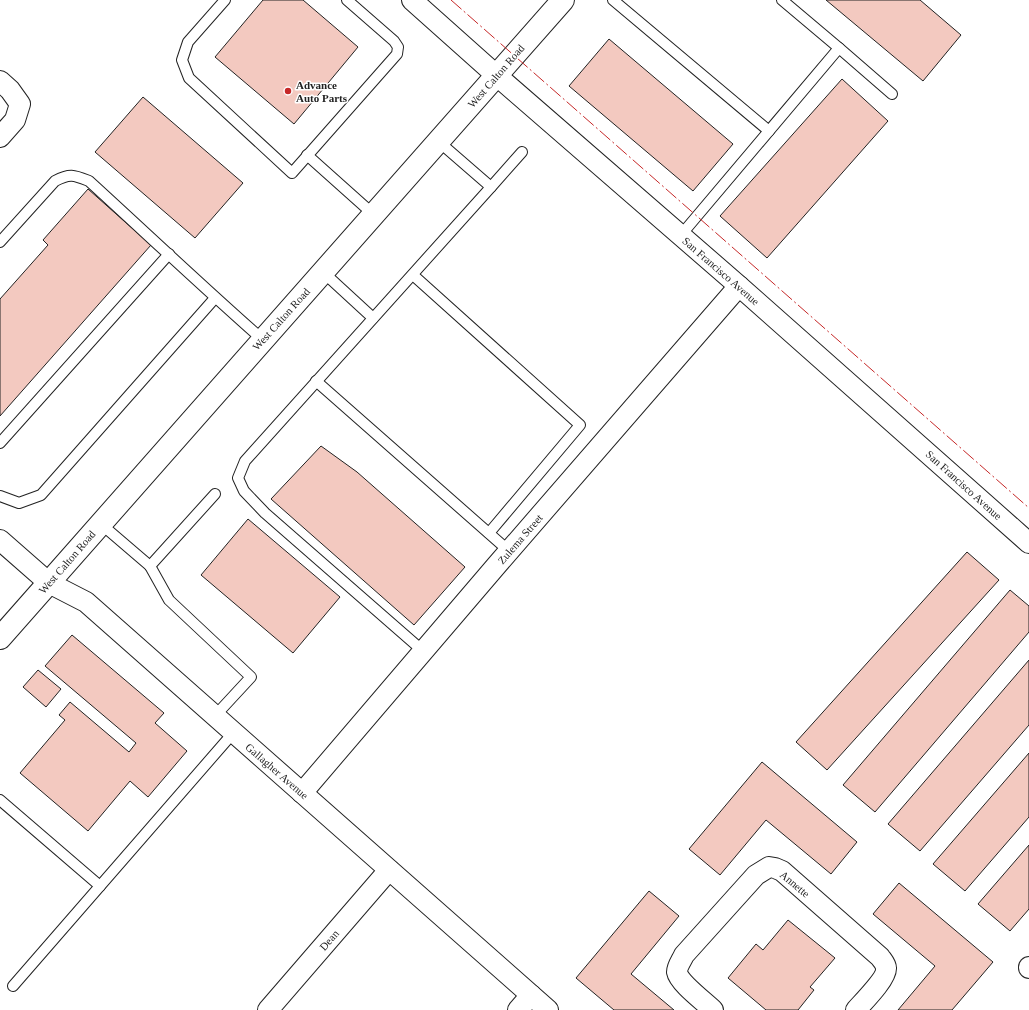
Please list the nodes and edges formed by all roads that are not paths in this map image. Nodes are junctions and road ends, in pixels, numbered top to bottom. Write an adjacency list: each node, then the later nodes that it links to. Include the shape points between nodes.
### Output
1 (225, 0): 15 (lane, via 188,42 182,60 189,78 292,173)
2 (347, 0): 15 (lane, via 394,41 398,47 397,54)
3 (412, 0): 8 (street, San Francisco Avenue)
4 (563, 0): 8 (main road, West Calton Road)
5 (613, 0): 11 (lane)
6 (782, 0): 7 (lane)
7 (839, 48): 10 (lane); 11 (lane)
8 (496, 75): 13 (main road, West Calton Road); 18 (street, San Francisco Avenue)
9 (0, 81): 12 (street, via 20,104 15,120)
10 (892, 94)
11 (769, 130): 18 (lane)
12 (0, 137)
13 (438, 141): 16 (lane); 17 (main road, West Calton Road)
14 (522, 152): 16 (lane)
15 (308, 155): 17 (lane)
16 (492, 187): 22 (lane)
17 (373, 214): 21 (main road, West Calton Road)
18 (681, 235): 23 (street, San Francisco Avenue)
19 (0, 242): 20 (lane, via 55,181 64,176 75,175 89,181)
20 (169, 254): 24 (lane); 28 (lane)
21 (323, 272): 25 (lane); 26 (main road, West Calton Road)
22 (413, 275): 25 (lane); 32 (lane, via 580,425)
23 (739, 286): 34 (street, San Francisco Avenue); 35 (street, Zulema Street)
24 (215, 298): 26 (lane); 30 (lane, via 41,495 19,503)
25 (373, 318): 27 (lane)
26 (263, 340): 31 (main road, West Calton Road)
27 (316, 381): 32 (lane); 39 (lane, via 245,461 238,478 244,491 265,513)
28 (0, 443)
29 (214, 494): 36 (lane)
30 (0, 496)
31 (101, 524): 36 (lane); 37 (main road, West Calton Road)
32 (489, 533): 35 (lane)
33 (0, 540): 37 (street, Gallagher Avenue)
34 (1029, 543)
35 (509, 551): 39 (street, Zulema Street)
36 (150, 566): 40 (lane, via 169,600 251,677)
37 (49, 583): 38 (main road, West Calton Road); 40 (street, Gallagher Avenue, via 86,602)
38 (0, 638)
39 (423, 651): 42 (street, Zulema Street)
40 (214, 717): 41 (street, Gallagher Avenue)
41 (234, 732): 42 (street, Gallagher Avenue); 45 (lane)
42 (302, 793): 44 (street, Gallagher Avenue)
43 (0, 800): 45 (lane)
44 (389, 870): 47 (street, Gallagher Avenue); 48 (street, Dean)
45 (100, 886): 46 (lane)
46 (13, 986)
47 (531, 995): 49 (street); 50 (street, Gallagher Avenue)
48 (268, 1010)
49 (518, 1010)
50 (548, 1010)
51 (714, 1010): 52 (street, Annette, via 680,979 677,971 679,964 684,955 756,875 768,867 782,871 884,962 885,974)
52 (856, 1010)

